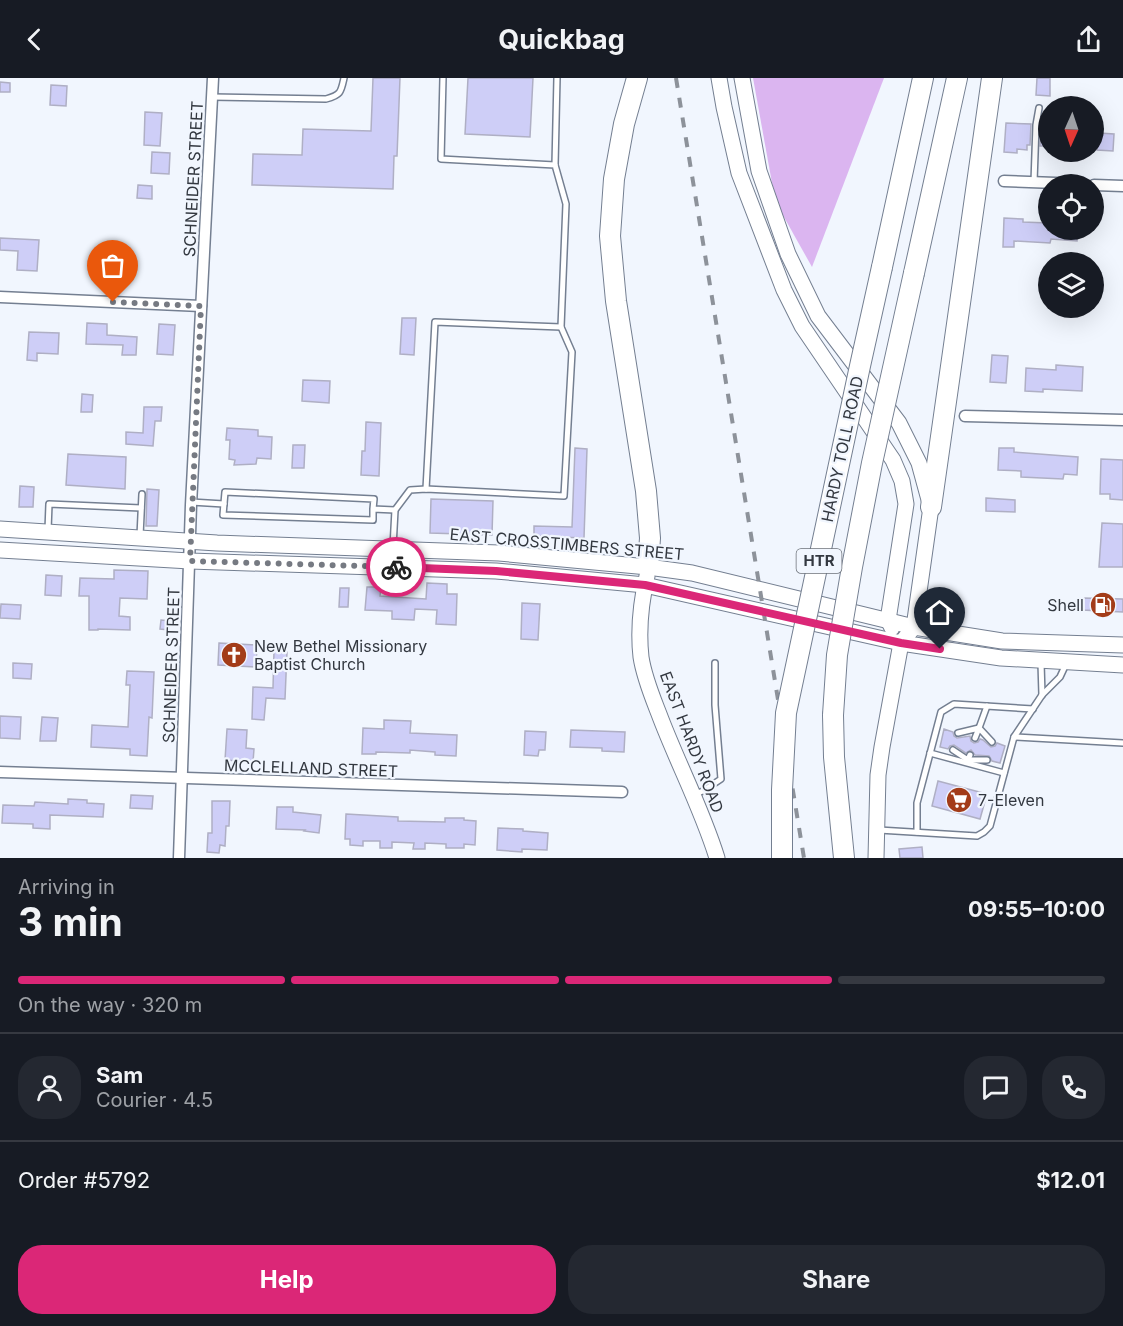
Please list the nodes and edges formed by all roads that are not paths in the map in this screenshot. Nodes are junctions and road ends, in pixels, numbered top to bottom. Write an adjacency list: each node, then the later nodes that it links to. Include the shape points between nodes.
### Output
1 (213, 78): 11 (street, SCHNEIDER STREET)
2 (344, 78): 11 (lane, via 342,91 326,99)
3 (443, 78): 13 (lane, via 441,159)
4 (557, 78): 13 (lane)
5 (637, 78): 43 (highway, via 614,179 610,236 616,301 646,491 650,538)
6 (719, 78): 44 (main road, via 739,173 784,290 802,326 894,460 902,481 906,504)
7 (742, 78): 28 (main road, via 759,171 788,254 818,315 899,423 919,463)
8 (923, 78): 75 (highway, HARDY TOLL ROAD / HTR, bridge, via 786,713)
9 (957, 78): 76 (highway, HARDY TOLL ROAD / HTR, bridge, via 872,463 837,655 834,757)
10 (992, 78): 28 (highway)
11 (212, 97): 20 (street, SCHNEIDER STREET)
12 (1038, 114): 15 (lane)
13 (555, 165): 21 (lane, via 566,204)
14 (1004, 181): 15 (street)
15 (1034, 182): 16 (street)
16 (1038, 182)
17 (1104, 185): 18 (street)
18 (1123, 186)
19 (0, 297): 20 (street)
20 (201, 306): 26 (street, SCHNEIDER STREET)
21 (561, 327): 24 (lane, via 435,322); 24 (lane, via 572,352 564,496)
22 (965, 416): 23 (street)
23 (1123, 420)
24 (426, 489): 31 (lane, via 410,490)
25 (142, 494): 29 (lane)
26 (192, 502): 27 (lane); 35 (street, SCHNEIDER STREET)
27 (224, 504): 30 (lane, via 224,515 246,516 373,520); 30 (lane, via 225,492 374,499)
28 (931, 507): 45 (main road)
29 (141, 508): 33 (lane, via 49,504); 34 (lane)
30 (374, 509): 31 (lane)
31 (395, 510): 36 (lane)
32 (0, 529): 33 (main road, EAST CROSSTIMBERS STREET)
33 (50, 532): 34 (main road, EAST CROSSTIMBERS STREET); 38 (main road)
34 (140, 538): 35 (main road, EAST CROSSTIMBERS STREET)
35 (190, 542): 36 (main road, EAST CROSSTIMBERS STREET); 40 (street, SCHNEIDER STREET)
36 (393, 549): 39 (main road, EAST CROSSTIMBERS STREET); 41 (main road)
37 (0, 550): 38 (main road, EAST CROSSTIMBERS STREET)
38 (49, 553): 40 (main road, EAST CROSSTIMBERS STREET)
39 (499, 553): 42 (main road); 43 (main road, EAST CROSSTIMBERS STREET)
40 (190, 561): 41 (main road, EAST CROSSTIMBERS STREET); 68 (street, SCHNEIDER STREET)
41 (394, 567): 42 (main road, EAST CROSSTIMBERS STREET)
42 (496, 571): 43 (main road, EAST CROSSTIMBERS STREET)
43 (646, 576): 44 (main road, EAST CROSSTIMBERS STREET, via 692,573); 47 (main road, EAST CROSSTIMBERS STREET); 70 (main road, EAST HARDY ROAD, via 641,659 664,728)
44 (888, 620): 45 (main road, EAST CROSSTIMBERS STREET); 47 (main road)
45 (914, 627): 46 (main road, EAST CROSSTIMBERS STREET, via 1002,641); 47 (main road)
46 (1049, 642): 48 (main road, EAST CROSSTIMBERS STREET); 49 (main road)
47 (901, 643): 49 (main road, EAST CROSSTIMBERS STREET); 71 (main road, via 879,766)
48 (1123, 645)
49 (1043, 661): 50 (main road, EAST CROSSTIMBERS STREET); 53 (lane)
50 (1067, 662): 52 (main road, EAST CROSSTIMBERS STREET); 53 (lane, via 1060,677)
51 (715, 663): 70 (lane, via 721,779)
52 (1123, 665)
53 (1042, 695): 55 (lane)
54 (987, 706): 55 (lane); 56 (lane); 63 (lane, via 954,704 941,712)
55 (1033, 709): 58 (lane)
56 (979, 728): 57 (lane); 59 (lane); 60 (lane)
57 (958, 733)
58 (1014, 737): 61 (lane); 67 (lane)
59 (975, 738)
60 (992, 742)
61 (1123, 743)
62 (953, 750): 64 (lane)
63 (930, 753): 64 (lane); 72 (lane, via 917,803)
64 (969, 759): 65 (lane); 67 (lane)
65 (987, 759)
66 (0, 772): 68 (street, MCCLELLAND STREET)
67 (1004, 773): 72 (lane, via 990,826 984,832 977,836)
68 (182, 779): 69 (street, MCCLELLAND STREET); 73 (street, SCHNEIDER STREET)
69 (622, 792)
70 (693, 795): 74 (main road, EAST HARDY ROAD)
71 (876, 830): 72 (lane); 77 (main road)
72 (917, 832)
73 (179, 858)
74 (717, 858)
75 (782, 858)
76 (843, 858)
77 (876, 858)

